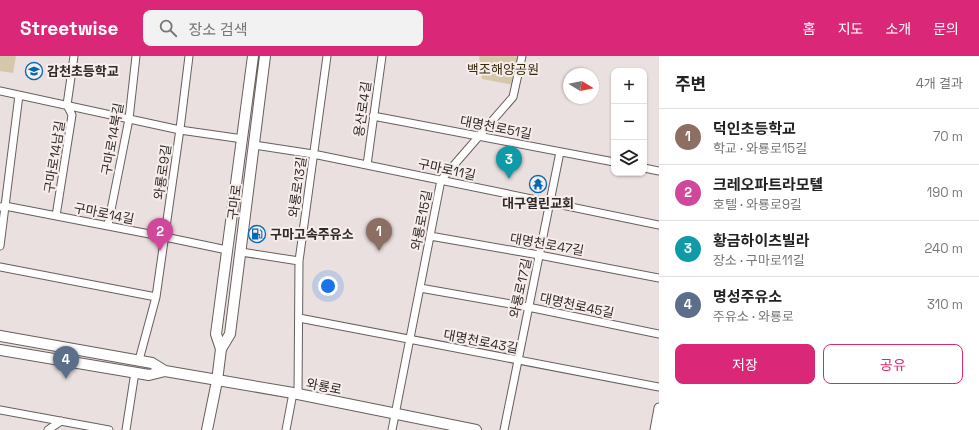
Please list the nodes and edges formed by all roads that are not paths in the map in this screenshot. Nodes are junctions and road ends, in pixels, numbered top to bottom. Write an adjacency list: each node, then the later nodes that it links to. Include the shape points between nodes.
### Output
1 (74, 56): 11 (street, 구마로14남길)
2 (136, 56): 13 (street, 구마로14북길)
3 (189, 56): 14 (street, 와룡로9길)
4 (253, 56): 16 (main road, 구마로)
5 (265, 56): 17 (main road, 구마로)
6 (327, 56): 19 (street, 와룡로13길)
7 (382, 56): 12 (street, 용산로4길)
8 (522, 56): 15 (street, 와룡로15길, via 513,97)
9 (0, 91): 10 (street)
10 (19, 95): 11 (street); 26 (street)
11 (67, 105): 13 (street); 27 (street, 구마로14남길, via 72,115)
12 (373, 116): 15 (street, 대명천로51길); 21 (street, 용산로4길)
13 (129, 119): 14 (street); 29 (street, 구마로14북길)
14 (180, 130): 16 (street); 31 (street, 와룡로9길)
15 (479, 136): 18 (street, 대명천로51길); 24 (street, 와룡로15길)
16 (243, 139): 33 (main road, 구마로)
17 (254, 145): 19 (street, 구마로11길); 34 (main road, 구마로)
18 (560, 152): 20 (street, 대명천로51길); 25 (street, 와룡로17길)
19 (313, 154): 21 (street, 구마로11길); 36 (street, 와룡로13길)
20 (611, 161)
21 (367, 164): 24 (street, 구마로11길)
22 (647, 169): 23 (street)
23 (659, 171)
24 (441, 180): 25 (street, 구마로11길); 30 (street, 와룡로15길)
25 (550, 202): 28 (street, 구마로11길); 35 (street, 와룡로17길)
26 (3, 206): 27 (street, 구마로14길); 32 (street)
27 (56, 216): 29 (street, 구마로14길)
28 (659, 225)
29 (108, 226): 31 (street, 구마로14길)
30 (430, 236): 35 (street, 대명천로47길); 39 (street, 와룡로15길)
31 (165, 237): 33 (street, 구마로14길); 40 (street, 와룡로9길)
32 (0, 246)
33 (227, 250): 46 (main road, 구마로, via 216,334)
34 (240, 252): 36 (street); 46 (main road, 구마로, via 230,334)
35 (539, 255): 38 (street, 대명천로47길); 41 (street, 와룡로17길)
36 (299, 261): 42 (street, 와룡로13길)
37 (0, 267): 40 (street)
38 (659, 278)
39 (420, 288): 41 (street, 대명천로45길); 45 (street, 와룡로15길)
40 (156, 297): 48 (street, 와룡로9길)
41 (528, 307): 43 (street, 대명천로45길); 49 (street, 와룡로17길)
42 (298, 318): 45 (street, 대명천로43길); 54 (street, 와룡로13길)
43 (659, 334)
44 (0, 336): 48 (main road, 와룡로)
45 (410, 339): 49 (street, 대명천로43길); 57 (street, 와룡로15길)
46 (221, 349): 52 (main road, 구마로)
47 (0, 350): 51 (main road, 와룡로)
48 (139, 360): 50 (main road, 와룡로, via 152,363)
49 (518, 360): 53 (street, 대명천로43길); 67 (street, 와룡로17길)
50 (165, 371): 51 (main road, 와룡로, via 149,375); 52 (main road, 와룡로)
51 (135, 372): 62 (street)
52 (217, 381): 54 (main road, 와룡로); 63 (main road, 구마로)
53 (659, 387)
54 (296, 394): 57 (main road, 와룡로); 64 (street, 와룡로13길)
55 (659, 408): 68 (street)
56 (0, 410): 58 (street)
57 (396, 414): 65 (street, 와룡로15길); 66 (main road, 와룡로)
58 (61, 421): 59 (street); 60 (street)
59 (79, 427): 61 (street)
60 (48, 430)
61 (109, 430)
62 (126, 430)
63 (207, 430)
64 (286, 430)
65 (392, 430)
66 (476, 430)
67 (504, 430)
68 (655, 430)

